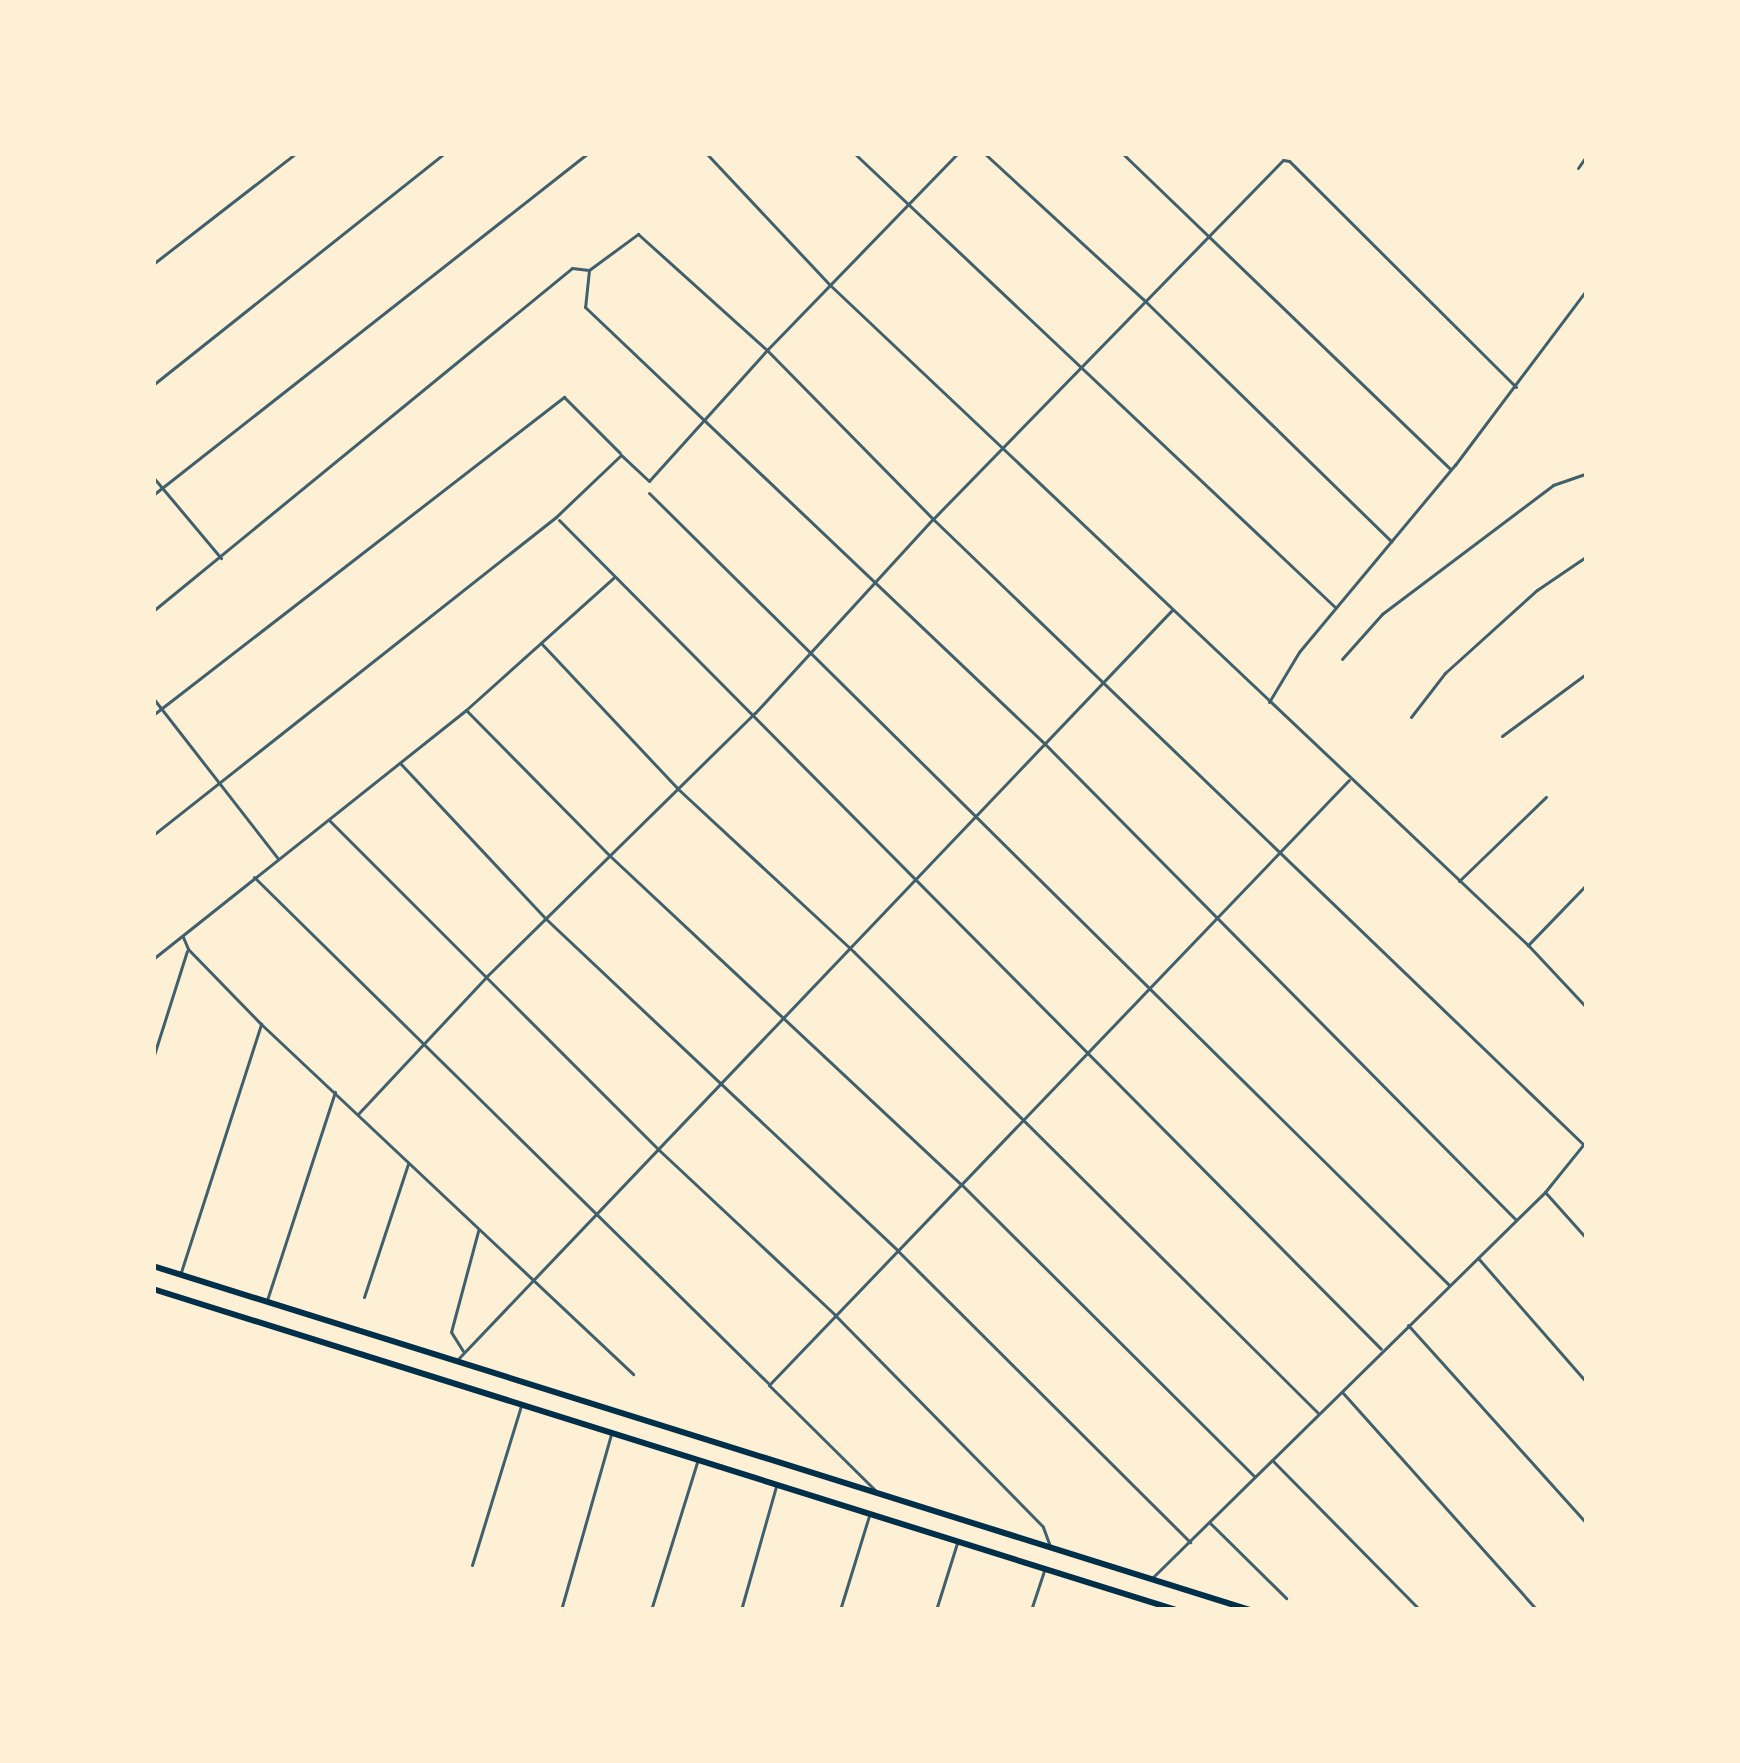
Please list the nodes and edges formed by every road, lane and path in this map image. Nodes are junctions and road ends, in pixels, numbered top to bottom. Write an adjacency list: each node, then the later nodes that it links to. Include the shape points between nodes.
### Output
1 (296, 153): 13 (street)
2 (445, 153): 20 (street)
3 (588, 153): 28 (street)
4 (706, 153): 15 (street)
5 (854, 153): 11 (street)
6 (958, 153): 11 (street)
7 (984, 153): 17 (street)
8 (1122, 153): 12 (street)
9 (1587, 155): 10 (street)
10 (1578, 168)
11 (907, 206): 15 (street); 19 (street)
12 (1210, 235): 17 (street); 21 (street, via 1289,161); 25 (street)
13 (153, 264)
14 (589, 270): 18 (street, via 638,234); 22 (street, via 585,307); 35 (street, via 572,268)
15 (830, 285): 18 (street); 23 (street)
16 (1587, 289): 21 (street)
17 (1143, 299): 19 (street); 33 (street)
18 (767, 350): 22 (street); 32 (street)
19 (1081, 364): 23 (street); 38 (street)
20 (153, 385)
21 (1516, 387): 25 (street)
22 (704, 424): 24 (street, via 649,481); 37 (street)
23 (1002, 447): 32 (street); 39 (street)
24 (621, 455): 31 (street); 48 (street, via 564,398)
25 (1450, 470): 33 (street)
26 (1587, 473): 43 (street, via 1553,485 1382,614)
27 (153, 477): 28 (street)
28 (162, 488): 30 (street); 35 (street)
29 (650, 493): 42 (street)
30 (153, 494)
31 (556, 517): 36 (street); 57 (street)
32 (933, 519): 37 (street); 45 (street)
33 (1391, 541): 38 (street)
34 (1587, 556): 52 (street, via 1445,673)
35 (221, 559): 40 (street)
36 (614, 577): 41 (street); 50 (street)
37 (871, 584): 42 (street); 54 (street)
38 (1335, 607): 47 (street)
39 (1173, 609): 45 (street); 47 (street)
40 (153, 610)
41 (541, 643): 49 (street); 58 (street)
42 (807, 652): 50 (street); 60 (street)
43 (1342, 658)
44 (1587, 673): 53 (street)
45 (1107, 681): 54 (street); 63 (street)
46 (153, 698): 48 (street)
47 (1268, 703): 56 (street)
48 (161, 709): 51 (street); 57 (street)
49 (466, 710): 55 (street); 64 (street)
50 (754, 712): 58 (street); 67 (street)
51 (153, 715)
52 (1411, 717)
53 (1502, 736)
54 (1045, 744): 60 (street); 71 (street)
55 (400, 763): 61 (street); 70 (street)
56 (1350, 779): 63 (street); 68 (street)
57 (219, 782): 62 (street); 65 (street)
58 (677, 788): 64 (street); 75 (street)
59 (1546, 797): 68 (street)
60 (977, 817): 67 (street); 78 (street)
61 (329, 820): 65 (street); 77 (street)
62 (153, 835)
63 (1280, 850): 71 (street); 89 (street)
64 (609, 855): 70 (street); 80 (street)
65 (278, 858): 66 (street)
66 (254, 877): 72 (street); 82 (street)
67 (915, 882): 75 (street); 83 (street)
68 (1457, 882): 73 (street)
69 (1587, 884): 73 (street)
70 (545, 918): 77 (street); 85 (street)
71 (1216, 920): 78 (street); 95 (street)
72 (183, 936): 74 (street); 76 (street)
73 (1528, 945): 79 (street)
74 (188, 949): 81 (street); 84 (street)
75 (851, 950): 80 (street); 88 (street)
76 (153, 959)
77 (486, 977): 82 (street); 90 (street)
78 (1151, 986): 83 (street); 103 (street)
79 (1587, 1008)
80 (785, 1019): 85 (street); 92 (street)
81 (261, 1024): 86 (street); 101 (street)
82 (424, 1046): 87 (street); 94 (street)
83 (1088, 1053): 88 (street); 109 (street)
84 (153, 1058)
85 (722, 1086): 90 (street); 98 (street)
86 (335, 1092): 87 (street); 106 (street)
87 (358, 1114): 91 (street)
88 (1024, 1123): 92 (street); 118 (street)
89 (1585, 1142): 93 (street)
90 (659, 1150): 94 (street); 107 (street)
91 (408, 1162): 96 (street); 105 (street)
92 (962, 1184): 98 (street); 123 (street)
93 (1545, 1192): 95 (street); 97 (street)
94 (601, 1213): 102 (street); 114 (street)
95 (1515, 1219): 99 (street)
96 (478, 1230): 102 (street); 110 (street, via 451,1333)
97 (1587, 1239)
98 (897, 1250): 107 (street); 130 (street)
99 (1478, 1258): 103 (street); 113 (street)
100 (153, 1266): 101 (main road)
101 (180, 1274): 106 (main road)
102 (532, 1282): 110 (street); 112 (street)
103 (1449, 1285): 108 (street)
104 (153, 1289): 117 (main road)
105 (364, 1297)
106 (266, 1301): 111 (main road)
107 (834, 1314): 114 (street); 131 (street, via 1043,1527)
108 (1408, 1325): 109 (street); 128 (street)
109 (1381, 1349): 115 (street)
110 (464, 1352): 111 (street)
111 (455, 1363): 116 (main road)
112 (633, 1374)
113 (1587, 1383)
114 (770, 1384): 125 (street)
115 (1341, 1391): 118 (street); 146 (street)
116 (585, 1403): 119 (main road); 125 (main road)
117 (521, 1405): 119 (main road); 132 (street)
118 (1317, 1412): 121 (street)
119 (579, 1423): 120 (main road)
120 (612, 1433): 122 (main road); 137 (street)
121 (1271, 1458): 123 (street); 145 (street)
122 (697, 1460): 124 (main road); 138 (street)
123 (1254, 1476): 127 (street)
124 (776, 1485): 126 (main road); 139 (street)
125 (879, 1493): 131 (main road)
126 (869, 1514): 129 (main road); 140 (street)
127 (1209, 1522): 130 (street); 135 (street)
128 (1587, 1525)
129 (958, 1541): 133 (main road); 141 (street)
130 (1190, 1541): 134 (street)
131 (1051, 1548): 134 (main road)
132 (472, 1565)
133 (1045, 1569): 136 (main road); 142 (street)
134 (1150, 1580): 144 (main road)
135 (1286, 1598)
136 (1165, 1608): 143 (main road)
137 (561, 1610)
138 (651, 1610)
139 (741, 1610)
140 (840, 1610)
141 (936, 1610)
142 (1031, 1610)
143 (1176, 1610)
144 (1250, 1610)
145 (1420, 1610)
146 (1537, 1610)

